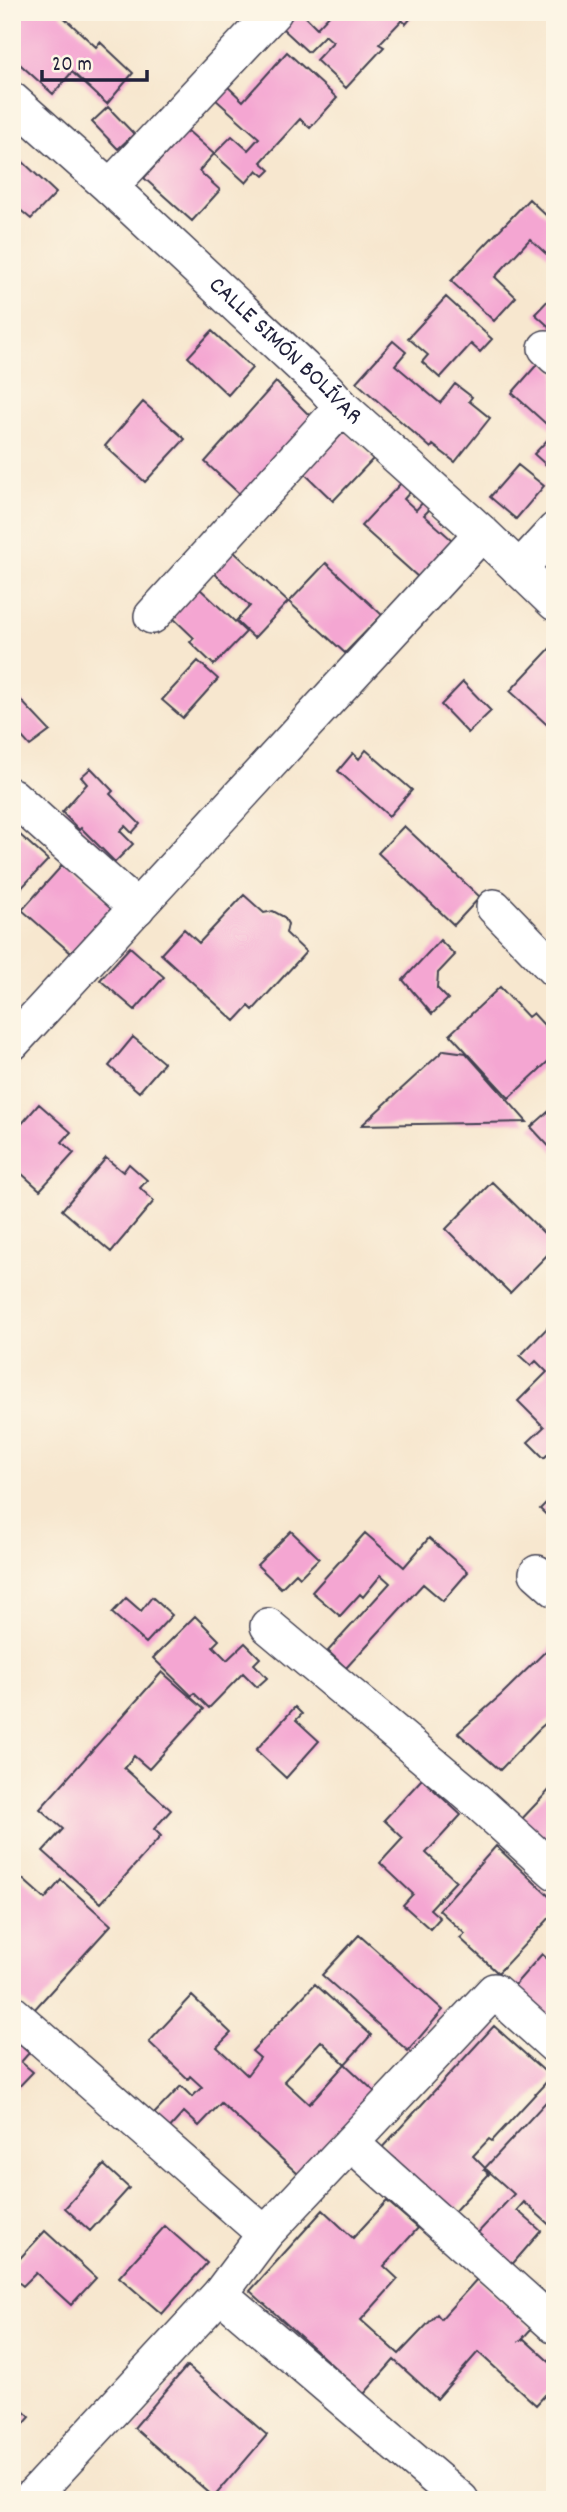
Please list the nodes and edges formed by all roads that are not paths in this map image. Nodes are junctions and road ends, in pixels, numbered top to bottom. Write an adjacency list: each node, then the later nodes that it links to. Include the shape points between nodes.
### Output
1 (275, 12): 3 (street)
2 (19, 120): 3 (street, CALLE SIMÓN BOLÍVAR)
3 (110, 187): 4 (street, CALLE SIMÓN BOLÍVAR)
4 (342, 407): 6 (street, CALLE SIMÓN BOLÍVAR); 9 (street)
5 (555, 530): 7 (street)
6 (482, 533): 7 (street, CALLE SIMÓN BOLÍVAR); 12 (street)
7 (519, 569): 8 (street, CALLE SIMÓN BOLÍVAR)
8 (555, 603)
9 (152, 616)
10 (12, 796): 12 (street)
11 (495, 907): 13 (street)
12 (137, 908): 14 (street)
13 (555, 970)
14 (12, 1043)
15 (268, 1626): 16 (street)
16 (555, 1872)
17 (12, 2013): 20 (street)
18 (555, 2046): 19 (street, via 494,1991)
19 (351, 2143): 20 (street); 22 (street)
20 (265, 2234): 21 (street)
21 (220, 2294): 23 (street); 24 (street)
22 (555, 2326)
23 (29, 2500)
24 (461, 2500)

